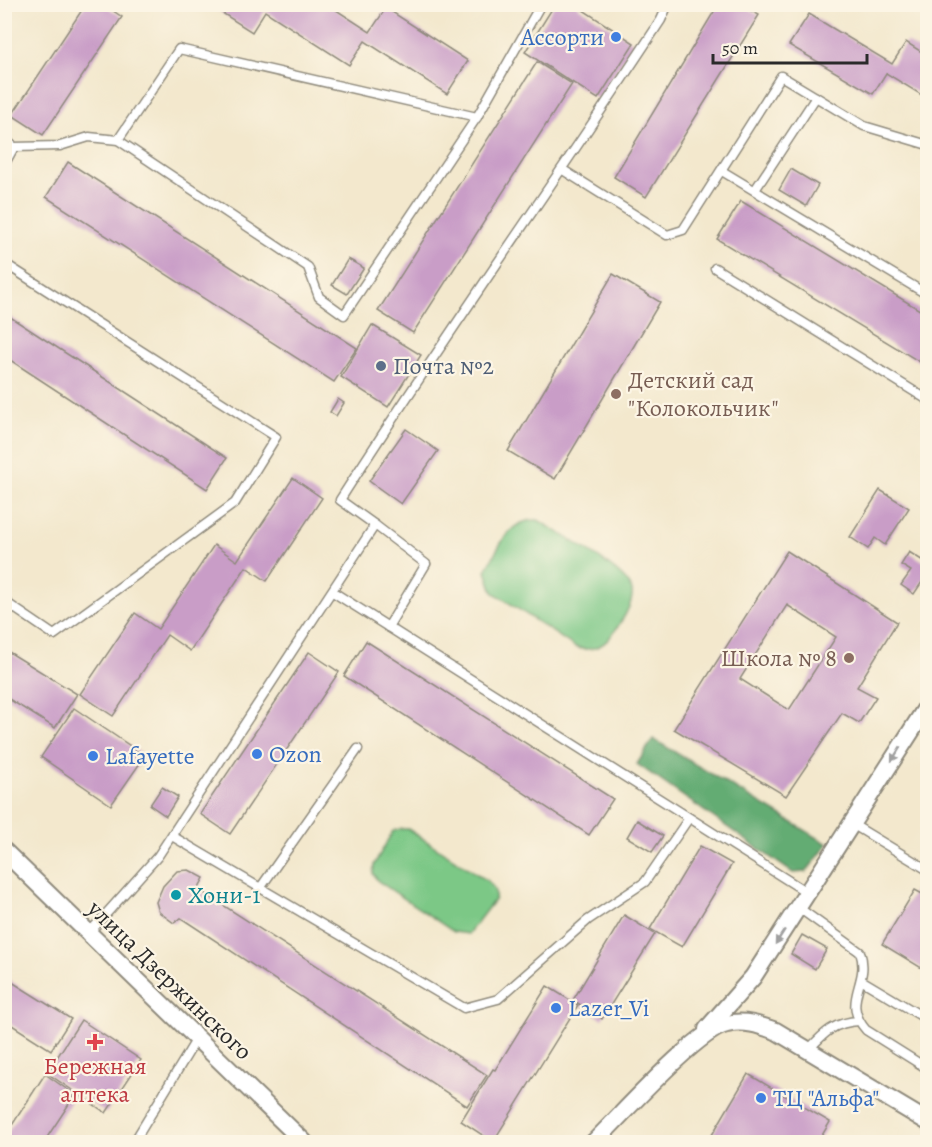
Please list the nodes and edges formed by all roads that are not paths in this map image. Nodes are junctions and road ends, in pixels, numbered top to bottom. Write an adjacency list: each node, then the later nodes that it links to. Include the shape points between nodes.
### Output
1 (541, 4): 4 (lane)
2 (668, 4): 10 (lane)
3 (816, 97): 7 (lane, via 864,126); 11 (lane, via 781,76); 12 (lane)
4 (477, 117): 6 (lane, via 179,49); 6 (lane, via 344,315 320,297 308,267)
5 (4, 138): 8 (lane)
6 (118, 140): 8 (lane, via 89,137 60,146)
7 (927, 145)
8 (14, 147): 9 (lane)
9 (4, 165)
10 (563, 170): 11 (lane, via 667,235 683,230); 17 (lane, via 340,500)
11 (722, 171): 12 (lane)
12 (755, 190): 15 (lane)
13 (4, 263): 19 (lane, via 276,437 235,503 54,636)
14 (715, 268): 16 (lane)
15 (927, 295)
16 (927, 400)
17 (375, 525): 18 (lane); 20 (lane, via 426,564)
18 (333, 592): 20 (lane); 25 (lane)
19 (4, 601)
20 (388, 627): 23 (lane)
21 (927, 705): 24 (street, one-way to 24)
22 (358, 749): 28 (lane)
23 (689, 818): 28 (lane, via 645,882 588,920 498,999 464,1008); 29 (lane)
24 (852, 824): 27 (lane); 29 (street)
25 (172, 836): 28 (lane); 31 (lane)
26 (4, 851): 31 (street, улица Дзержинского)
27 (927, 870)
28 (261, 887)
29 (808, 893): 30 (street)
30 (799, 908): 32 (lane, via 860,952 864,967); 35 (street, one-way to 35, via 753,976)
31 (88, 934): 36 (street, улица Дзержинского)
32 (861, 980): 33 (lane); 34 (lane, via 854,996)
33 (927, 1020)
34 (859, 1021): 37 (lane, via 841,1022 830,1028); 38 (lane)
35 (702, 1036): 37 (street, via 725,1024 750,1022 776,1031); 40 (street)
36 (196, 1040): 41 (lane); 42 (street, улица Дзержинского)
37 (808, 1050): 39 (street)
38 (927, 1069)
39 (927, 1122)
40 (603, 1140)
41 (134, 1143)
42 (304, 1143)

